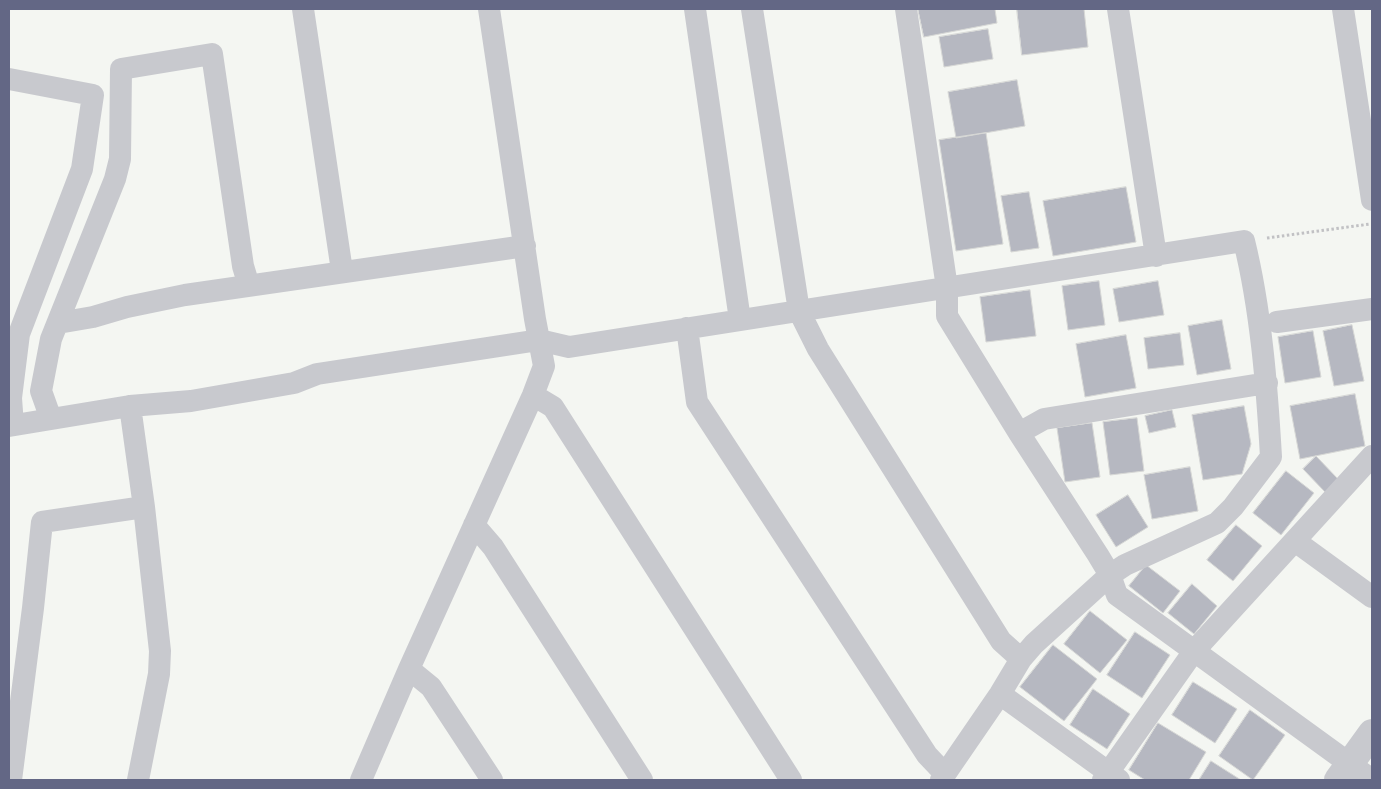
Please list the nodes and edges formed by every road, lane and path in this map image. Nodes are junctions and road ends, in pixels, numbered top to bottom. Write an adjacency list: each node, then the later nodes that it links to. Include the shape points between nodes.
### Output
1 (303, 9): 14 (street)
2 (489, 9): 12 (street)
3 (695, 9): 19 (street)
4 (752, 9): 18 (street)
5 (906, 9): 16 (street)
6 (1118, 9): 13 (street)
7 (1343, 9): 9 (street)
8 (9, 79): 28 (street, via 92,95 82,169 20,334 11,398)
9 (1372, 200)
10 (1372, 224): 11 (path)
11 (1244, 241): 13 (street); 24 (street)
12 (525, 246): 14 (street); 23 (street)
13 (1156, 256): 16 (street)
14 (342, 271): 15 (street)
15 (249, 286): 21 (street, via 185,295); 21 (street, via 243,266 212,54 121,69 120,159)
16 (947, 288): 18 (street); 29 (street, via 947,316)
17 (1372, 309): 20 (street)
18 (799, 311): 19 (street); 37 (street, via 818,348 1001,641)
19 (740, 320): 22 (street)
20 (1277, 322)
21 (58, 323): 27 (street, via 51,339 42,391)
22 (687, 328): 23 (street, via 569,346); 42 (street, via 697,402 926,756)
23 (539, 340): 25 (street, via 544,366); 26 (street, via 318,374 294,383 191,401)
24 (1266, 383): 29 (street, via 1044,419); 34 (street, via 1271,457 1233,507 1217,523)
25 (533, 395): 32 (street); 49 (street, via 553,406)
26 (130, 406): 27 (street); 31 (street)
27 (51, 419): 28 (street)
28 (11, 425)
29 (1019, 433): 34 (street)
30 (1372, 456): 33 (street)
31 (144, 507): 44 (street, via 42,522); 45 (street, via 160,651 159,674)
32 (474, 525): 38 (street); 48 (street, via 493,547)
33 (1296, 541): 35 (street); 36 (street)
34 (1110, 575): 36 (street, via 1117,595); 37 (street)
35 (1372, 597)
36 (1194, 651): 41 (street); 43 (street)
37 (1021, 659): 39 (street)
38 (409, 669): 46 (street); 47 (street, via 431,687)
39 (1000, 694): 42 (street); 43 (street)
40 (1372, 733): 41 (street)
41 (1344, 772): 50 (street)
42 (943, 777)
43 (1110, 778)
44 (11, 780)
45 (138, 780)
46 (361, 780)
47 (492, 780)
48 (642, 780)
49 (791, 780)
50 (1372, 780)

